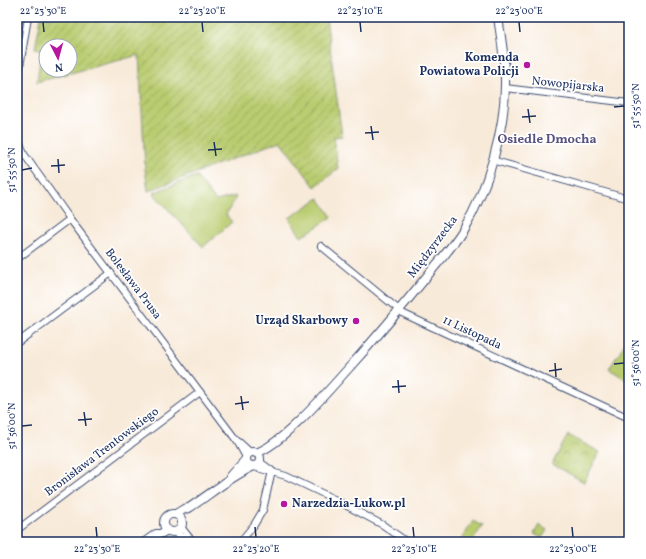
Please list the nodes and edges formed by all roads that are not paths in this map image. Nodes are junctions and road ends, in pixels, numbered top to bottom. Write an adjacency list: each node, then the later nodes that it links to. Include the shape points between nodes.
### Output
1 (28, 17): 3 (street)
2 (498, 17): 4 (main road, Międzyrzecka, via 504,54)
3 (17, 85)
4 (505, 88): 5 (street, Nowopijarska); 7 (main road, Międzyrzecka, via 500,128)
5 (629, 103)
6 (17, 136): 9 (street, Bolesława Prusa, via 24,154)
7 (492, 160): 8 (street); 13 (main road, Międzyrzecka, via 478,200 462,232)
8 (629, 199)
9 (70, 218): 11 (street); 12 (street, Bolesława Prusa)
10 (321, 246): 13 (street, 11 Listopada)
11 (17, 259)
12 (111, 273): 14 (street); 15 (street, Bolesława Prusa)
13 (399, 310): 16 (street, 11 Listopada); 17 (main road, Międzyrzecka, via 322,398)
14 (17, 343)
15 (200, 392): 17 (street, Bolesława Prusa); 20 (street, Bronisława Trentowskiego)
16 (629, 418)
17 (253, 459): 18 (street); 19 (main road, Międzyrzecka, via 189,508 184,509)
18 (272, 471): 25 (street, via 263,510); 26 (street, via 369,517)
19 (174, 524): 22 (main road, Międzyrzecka); 23 (street); 24 (street)
20 (17, 530)
21 (629, 537): 27 (street)
22 (145, 542)
23 (189, 542)
24 (193, 542)
25 (240, 542)
26 (407, 542)
27 (626, 542)

